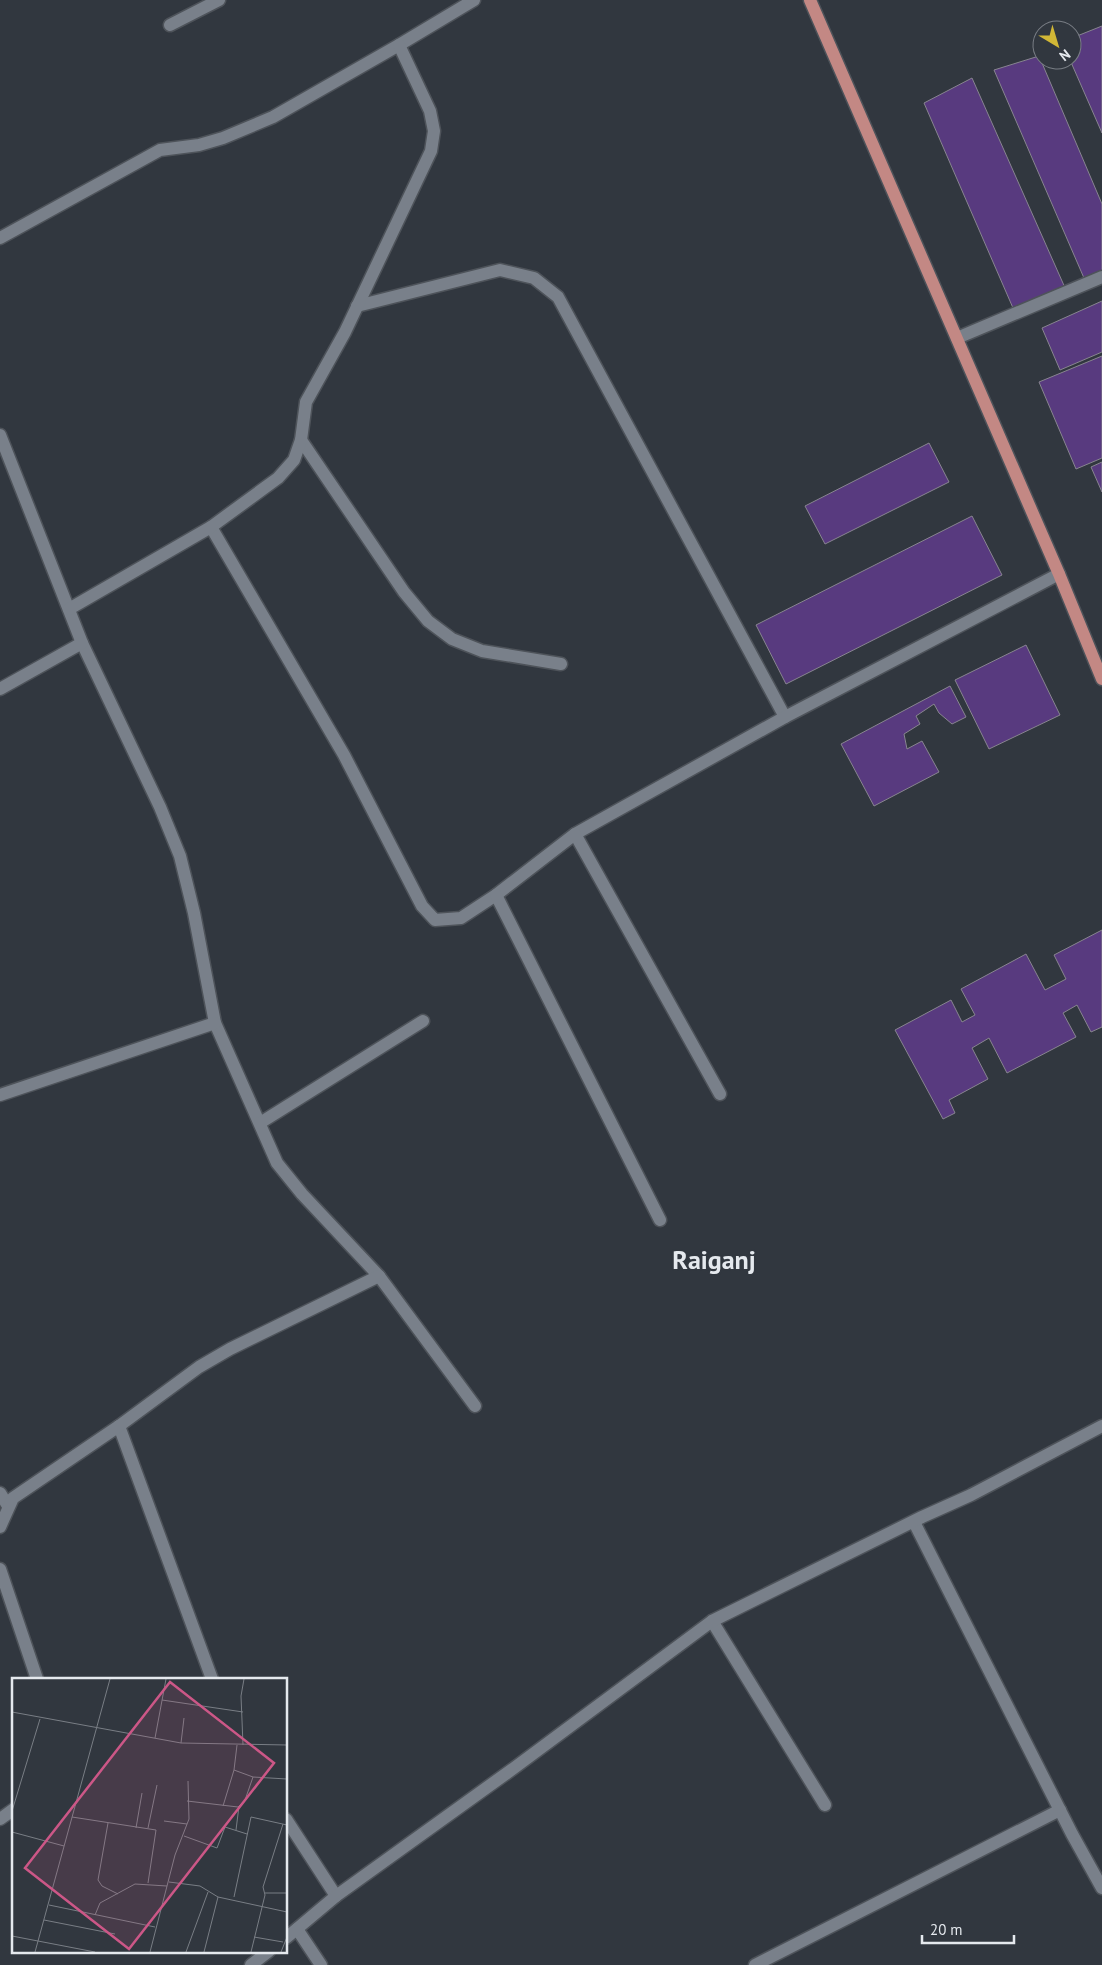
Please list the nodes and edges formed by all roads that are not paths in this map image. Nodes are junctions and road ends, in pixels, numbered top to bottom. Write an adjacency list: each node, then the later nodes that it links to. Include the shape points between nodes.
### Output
1 (219, 0): 4 (street)
2 (474, 0): 5 (street)
3 (810, 0): 9 (main road)
4 (170, 25)
5 (399, 45): 6 (street, via 273,117 223,138 160,150); 8 (street, via 430,111 434,131 431,151)
6 (0, 238)
7 (1102, 277): 9 (street)
8 (357, 306): 11 (street, via 306,402); 19 (street, via 500,270 534,278 558,297)
9 (957, 338): 13 (main road)
10 (0, 435): 14 (street)
11 (301, 440): 12 (street, via 294,460 278,478); 16 (street, via 404,592 428,621 452,640 482,650)
12 (212, 527): 14 (street); 21 (street, via 344,755 422,906 435,920 461,918)
13 (1059, 574): 17 (main road); 19 (street)
14 (69, 609): 15 (street)
15 (82, 643): 18 (street); 23 (street, via 180,856)
16 (561, 664)
17 (1102, 679)
18 (0, 689)
19 (785, 717): 20 (street)
20 (574, 834): 21 (street); 24 (street)
21 (496, 895): 27 (street)
22 (423, 1021): 26 (street)
23 (215, 1023): 25 (street); 26 (street)
24 (720, 1094)
25 (0, 1095)
26 (260, 1124): 28 (street, via 277,1163)
27 (660, 1220)
28 (379, 1276): 29 (street); 30 (street, via 206,1362)
29 (475, 1406)
30 (119, 1426): 33 (street, via 13,1498); 39 (street)
31 (1102, 1426): 34 (street)
32 (0, 1493): 33 (street)
33 (8, 1506): 35 (street)
34 (914, 1522): 37 (street); 41 (street)
35 (0, 1527)
36 (0, 1569): 38 (street)
37 (712, 1621): 40 (street); 46 (street)
38 (37, 1678)
39 (212, 1678)
40 (825, 1805)
41 (1060, 1810): 45 (street); 52 (street)
42 (12, 1811): 43 (street)
43 (0, 1819)
44 (288, 1822): 46 (street)
45 (1102, 1888)
46 (336, 1896): 47 (street)
47 (297, 1929): 48 (street); 51 (street)
48 (288, 1936)
49 (268, 1952): 50 (street)
50 (251, 1965)
51 (321, 1965)
52 (755, 1965)

